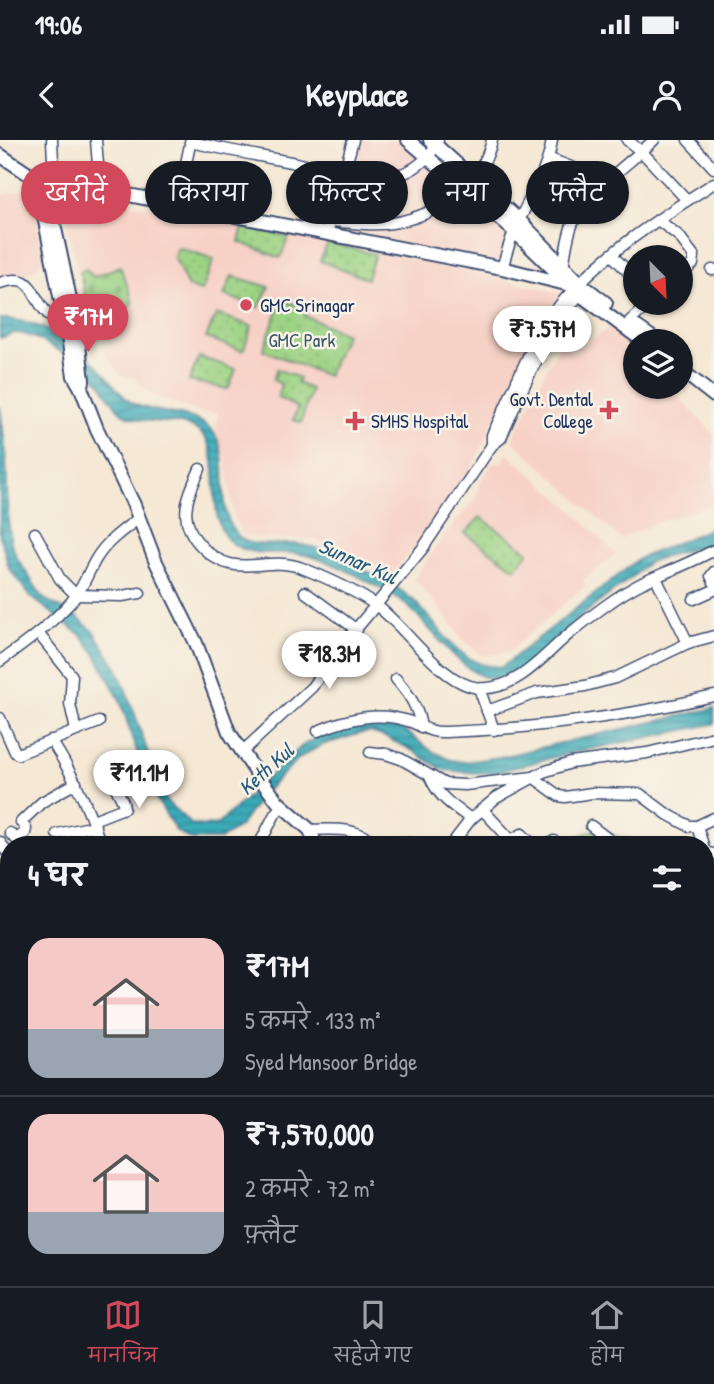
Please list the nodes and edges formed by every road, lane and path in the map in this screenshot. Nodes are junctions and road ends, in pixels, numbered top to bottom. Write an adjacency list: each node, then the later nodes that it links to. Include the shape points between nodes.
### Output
1 (52, 140): 15 (street)
2 (96, 140): 16 (street)
3 (353, 140): 19 (street)
4 (408, 140): 11 (main road)
5 (492, 140): 21 (street)
6 (552, 140): 14 (street)
7 (627, 140): 12 (street)
8 (654, 140): 12 (street)
9 (688, 140): 24 (street)
10 (191, 141): 17 (street); 18 (street)
11 (433, 145): 20 (main road); 26 (street)
12 (642, 152): 23 (street); 28 (street)
13 (0, 155): 25 (main road)
14 (550, 159): 22 (street); 37 (street)
15 (50, 161)
16 (98, 161)
17 (187, 161)
18 (288, 161)
19 (349, 161)
20 (448, 161)
21 (484, 161)
22 (555, 161)
23 (629, 163)
24 (714, 168)
25 (21, 169)
26 (408, 169)
27 (714, 183): 28 (street)
28 (687, 200): 29 (street)
29 (658, 220): 39 (street); 40 (street)
30 (512, 222): 37 (main road)
31 (53, 224): 50 (main road)
32 (272, 224): 38 (main road)
33 (330, 224): 38 (street)
34 (362, 224): 35 (street)
35 (379, 224)
36 (573, 224): 41 (street)
37 (517, 226): 41 (main road); 43 (street); 45 (main road)
38 (327, 235): 43 (main road)
39 (686, 245)
40 (612, 255): 42 (street); 45 (street)
41 (563, 266): 45 (main road)
42 (623, 266)
43 (502, 268): 45 (main road)
44 (0, 283): 50 (street, via 26,282 46,313)
45 (578, 288): 47 (main road); 48 (main road); 67 (street, via 527,377 501,438)
46 (637, 315): 47 (street)
47 (630, 321): 49 (main road)
48 (628, 329)
49 (641, 329)
50 (71, 333): 56 (main road, via 81,388)
51 (693, 369): 53 (main road)
52 (693, 379): 54 (main road)
53 (714, 385)
54 (714, 396)
55 (200, 469): 67 (street, via 185,509 193,535 211,554 239,566 301,568)
56 (139, 518): 65 (street, via 111,540); 85 (main road, via 196,643 229,732)
57 (35, 533): 65 (street, via 60,579)
58 (714, 550): 60 (street)
59 (714, 572): 61 (street)
60 (656, 578): 71 (street); 74 (street, via 601,610 519,677)
61 (714, 582)
62 (714, 590): 66 (street)
63 (305, 592): 69 (street)
64 (140, 593): 65 (street)
65 (76, 595): 68 (street)
66 (694, 599)
67 (379, 602): 69 (street); 74 (street, via 439,666)
68 (41, 630): 72 (street); 80 (street, via 72,676 70,704)
69 (357, 630): 85 (street, via 302,698)
70 (714, 636): 71 (street)
71 (688, 643): 76 (street, via 615,678 537,693)
72 (0, 661)
73 (396, 679): 79 (street, via 417,709)
74 (479, 688): 76 (street)
75 (714, 696): 81 (street, via 648,711)
76 (488, 711): 81 (street)
77 (0, 718): 84 (street, via 16,754)
78 (99, 722): 80 (street)
79 (421, 727): 81 (street, via 442,733); 82 (street, via 398,719 365,717)
80 (76, 730): 84 (street)
81 (494, 730)
82 (318, 731)
83 (714, 737): 89 (street, via 571,763)
84 (51, 740): 90 (street)
85 (243, 751): 91 (main road)
86 (370, 752): 88 (street, via 401,759)
87 (107, 770): 95 (street, via 125,805)
88 (429, 777): 89 (street, via 465,785); 94 (street, via 442,798)
89 (533, 777): 92 (street); 97 (street, via 565,797 640,794 682,822)
90 (76, 783): 95 (street); 102 (street, via 32,811 21,822 26,829)
91 (280, 804): 98 (main road); 104 (street)
92 (482, 809): 94 (street); 108 (street)
93 (714, 818): 97 (street)
94 (471, 819): 107 (street)
95 (94, 823): 100 (street); 103 (street)
96 (592, 825): 109 (street)
97 (697, 826): 110 (street)
98 (310, 830): 105 (main road); 106 (street, via 353,830)
99 (10, 833): 101 (street)
100 (57, 834)
101 (13, 836)
102 (20, 836)
103 (98, 836)
104 (265, 836)
105 (312, 836)
106 (364, 836)
107 (458, 836)
108 (507, 836)
109 (605, 836)
110 (700, 836)

